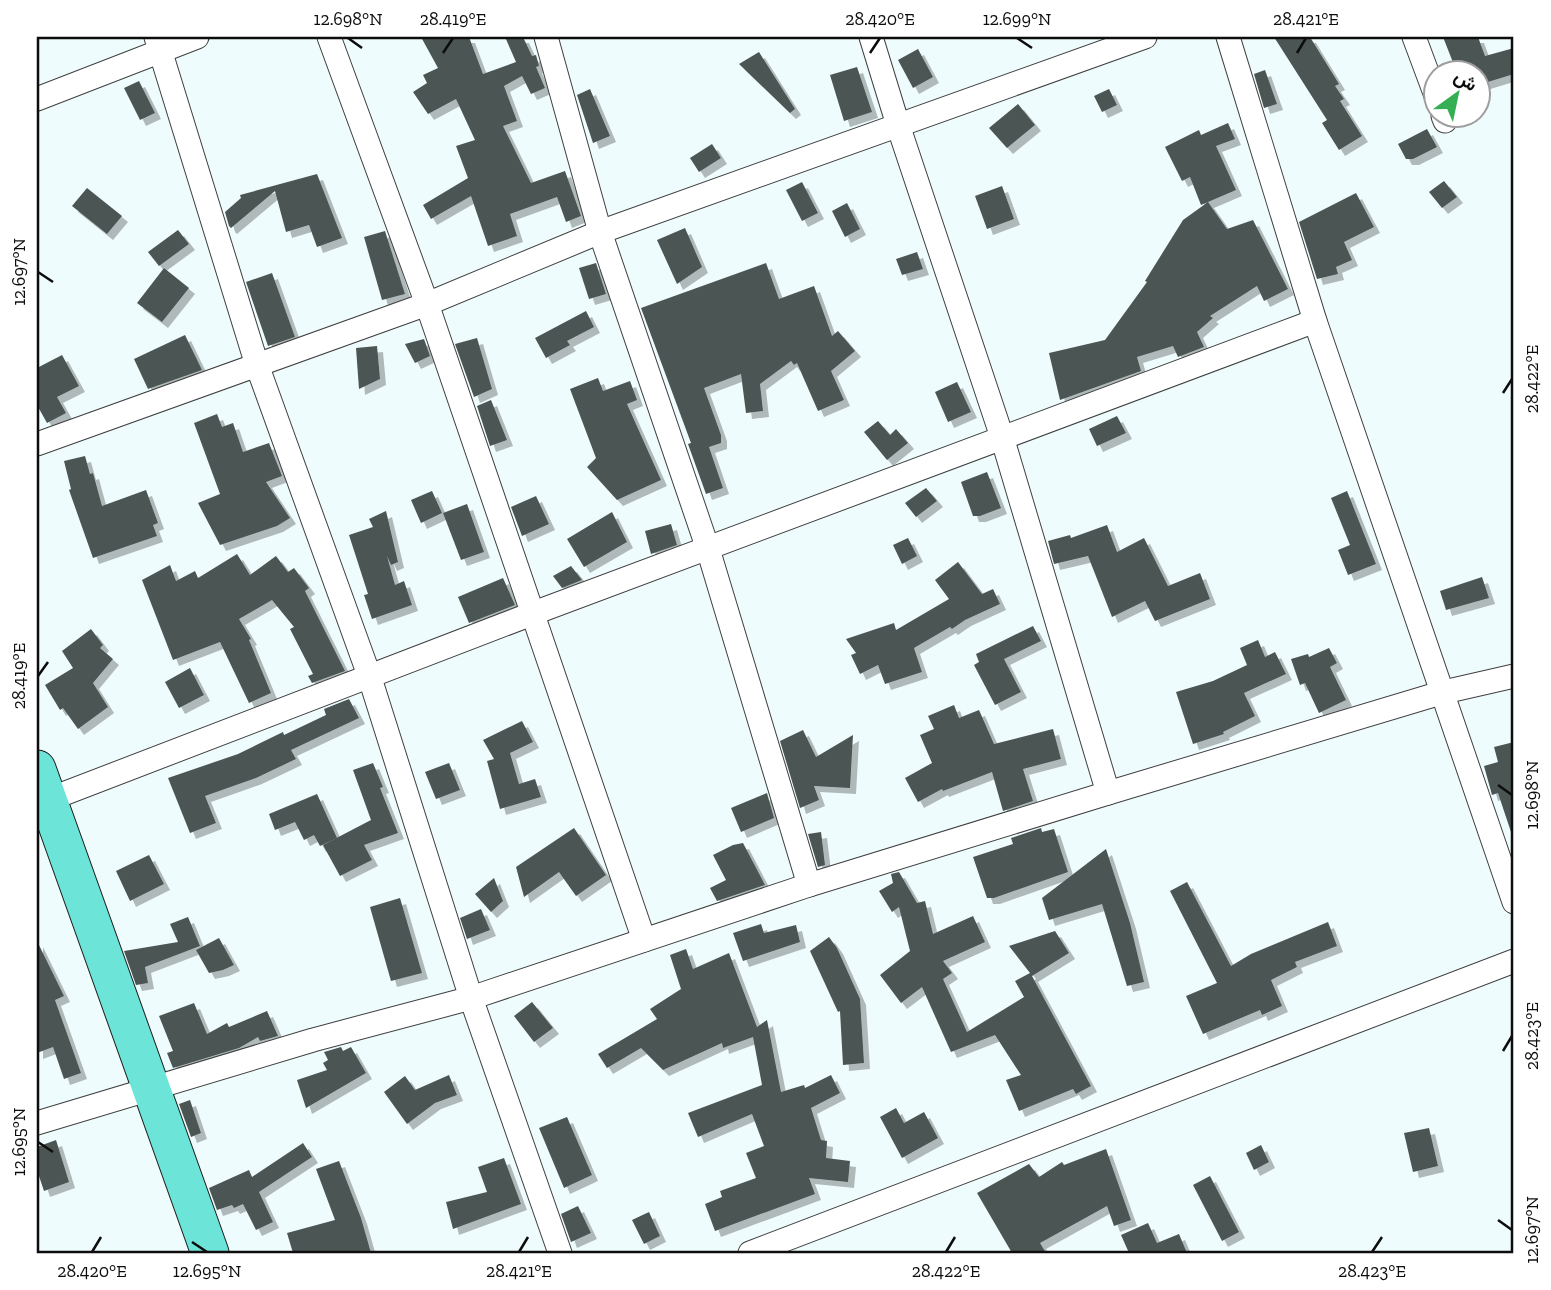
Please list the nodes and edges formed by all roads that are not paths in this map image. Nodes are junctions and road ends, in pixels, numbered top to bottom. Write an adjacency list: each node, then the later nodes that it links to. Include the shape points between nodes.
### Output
1 (197, 37): 8 (street)
2 (329, 37): 13 (street)
3 (546, 37): 12 (street)
4 (872, 37): 11 (street)
5 (1145, 37): 11 (street)
6 (1228, 37): 14 (street)
7 (1414, 37): 9 (street)
8 (159, 44): 10 (street); 15 (street)
9 (1423, 60)
10 (37, 99)
11 (898, 125): 12 (street); 16 (street)
12 (600, 232): 13 (street); 18 (street)
13 (427, 304): 15 (street); 19 (street)
14 (1315, 321): 16 (street); 22 (street)
15 (257, 365): 17 (street); 20 (street)
16 (1002, 437): 18 (street); 24 (street)
17 (37, 443)
18 (708, 549): 19 (street); 25 (street)
19 (534, 612): 20 (street); 27 (street)
20 (369, 676): 23 (street); 29 (street)
21 (1514, 676): 22 (street)
22 (1444, 692): 24 (street); 26 (street)
23 (40, 791): 30 (highway)
24 (1108, 793): 25 (street)
25 (809, 885): 27 (street)
26 (1514, 902)
27 (644, 940): 29 (street)
28 (1514, 961): 34 (street)
29 (471, 998): 30 (street); 33 (street)
30 (150, 1089): 31 (street); 32 (highway)
31 (37, 1123)
32 (210, 1253)
33 (560, 1253)
34 (750, 1253)

